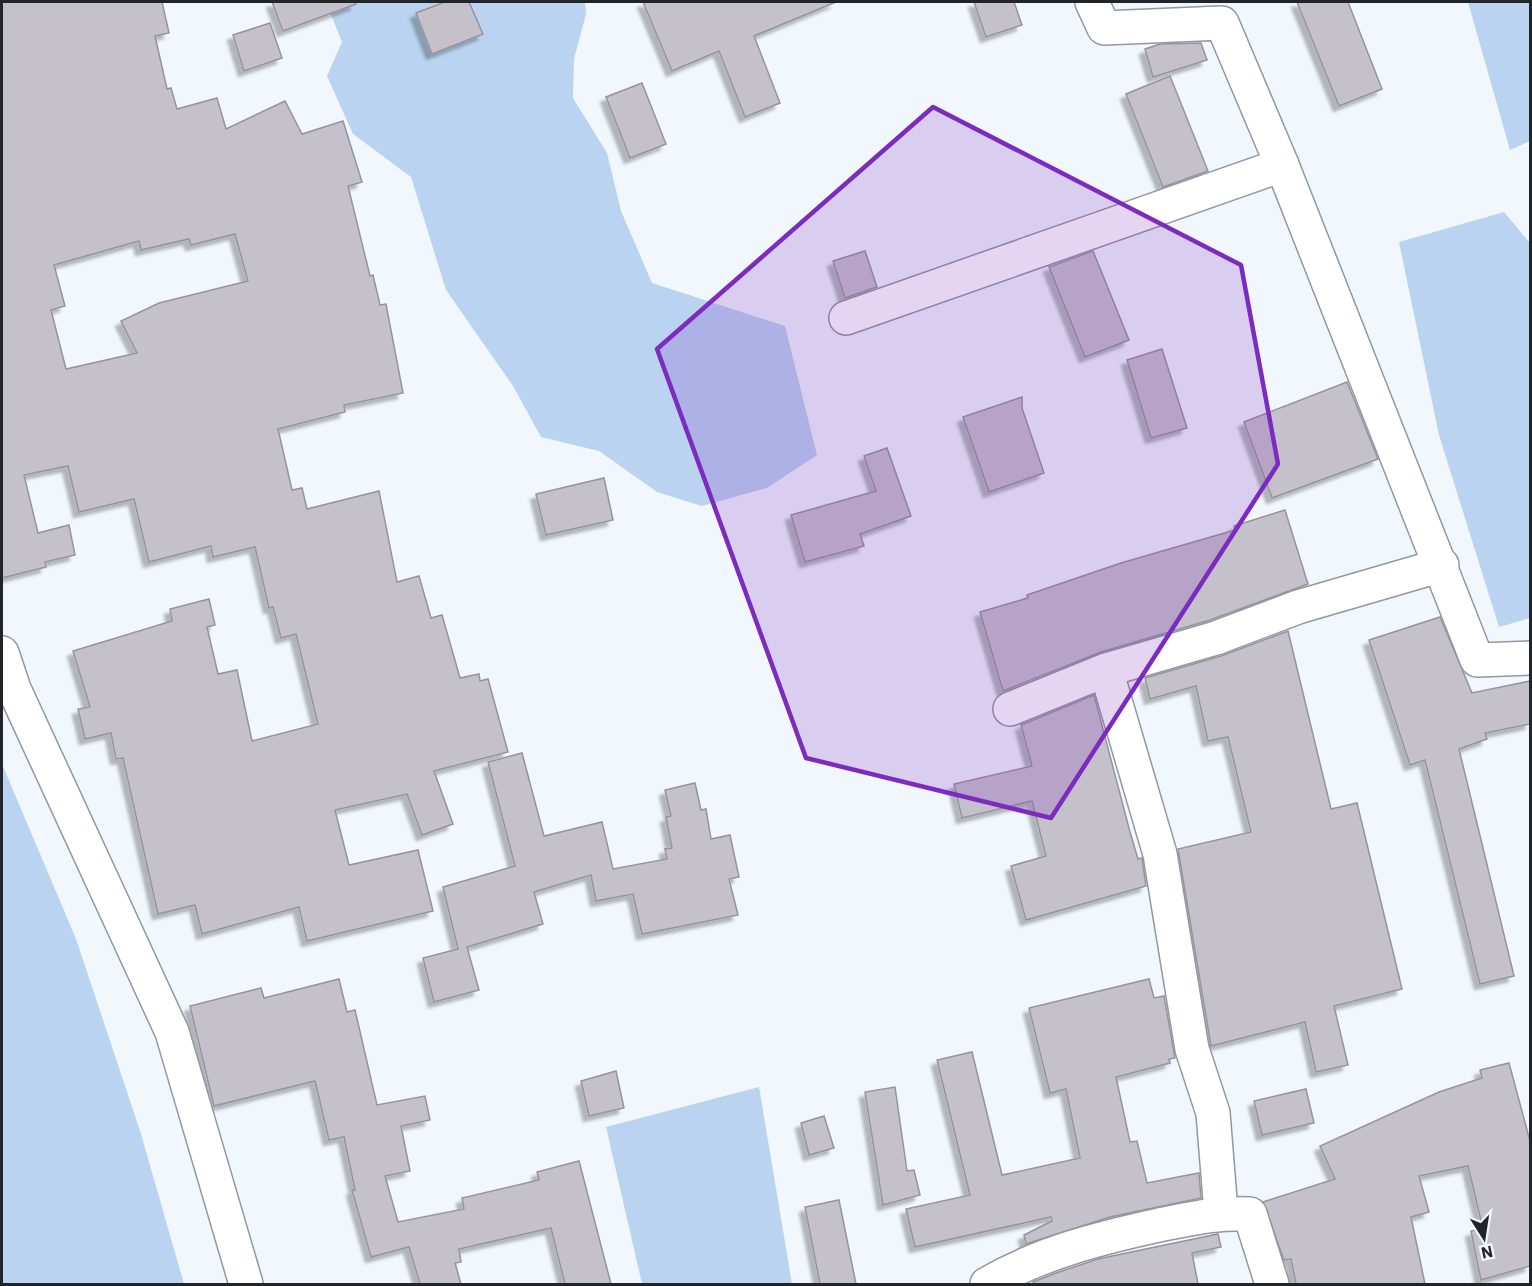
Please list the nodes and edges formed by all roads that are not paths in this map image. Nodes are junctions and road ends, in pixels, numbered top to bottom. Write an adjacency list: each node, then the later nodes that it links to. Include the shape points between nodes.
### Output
1 (1092, 2): 2 (street, via 1104,28 1222,23)
2 (1282, 165): 3 (street); 4 (street)
3 (846, 318)
4 (1442, 565): 6 (street, via 1477,660); 7 (street)
5 (2, 653): 10 (street, via 14,689 172,1032)
6 (1530, 658)
7 (1106, 670): 8 (street); 9 (street, via 1160,854 1192,1049 1213,1113)
8 (1010, 709)
9 (1221, 1212): 11 (street, via 1097,1239 1013,1269); 12 (street, via 1250,1214)
10 (246, 1284)
11 (987, 1284)
12 (1272, 1284)

